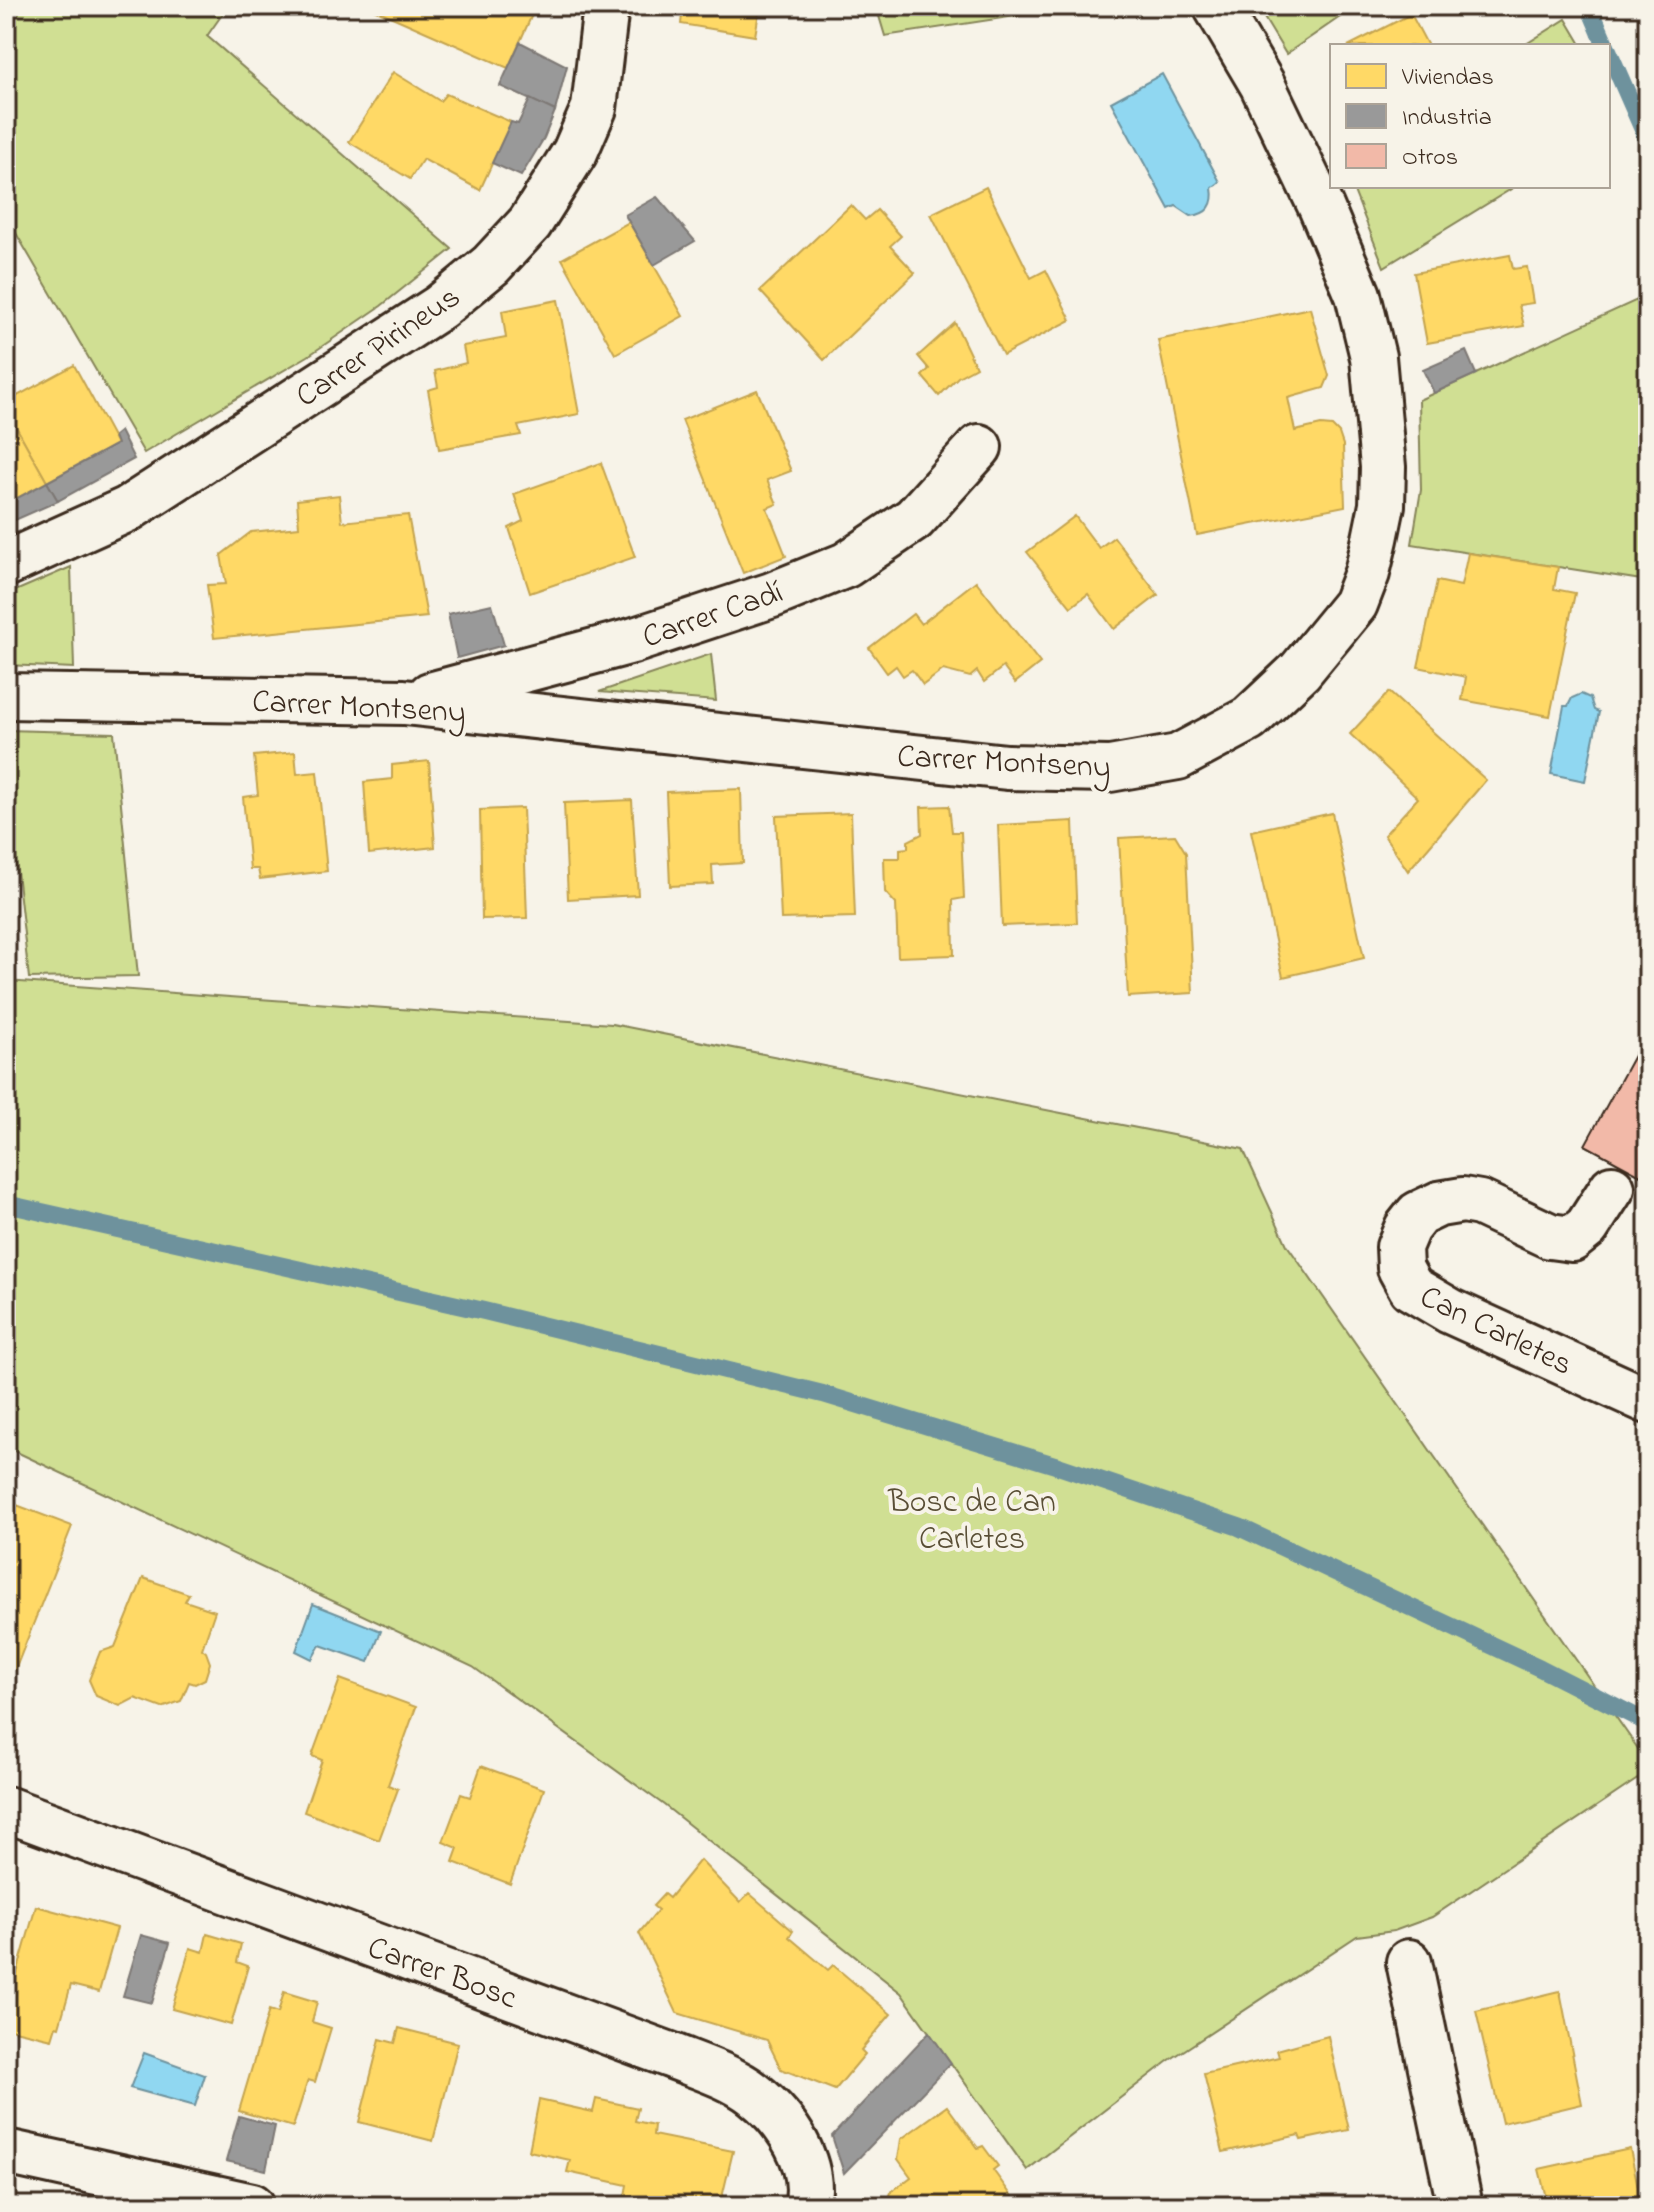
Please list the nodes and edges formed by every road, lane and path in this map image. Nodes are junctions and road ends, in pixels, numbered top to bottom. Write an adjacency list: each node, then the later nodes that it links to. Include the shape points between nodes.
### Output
1 (606, 6): 4 (street, Carrer Pirineus, via 594,108 575,152 530,223 491,265 440,307 128,509)
2 (1216, 6): 6 (street, Carrer Montseny, via 1262,84 1358,295 1373,357 1383,467 1382,505 1355,604 1300,671 1249,719 1178,757 1096,769 1007,767)
3 (979, 447): 6 (street, Carrer Cadí, via 914,519 846,565 632,641)
4 (6, 564)
5 (6, 696): 6 (street, Carrer Montseny)
6 (404, 702)
7 (1612, 1188): 8 (street, Can Carletes, via 1587,1227 1572,1239 1550,1236 1480,1203 1439,1204 1418,1214 1407,1228 1399,1247 1400,1268 1411,1288 1450,1311)
8 (1648, 1401)
9 (6, 1809): 13 (street, Carrer Bosc, via 733,2082 754,2094 789,2132 805,2160)
10 (1409, 1962): 14 (street)
11 (6, 2152): 12 (street)
12 (252, 2206)
13 (807, 2206)
14 (1460, 2206)

